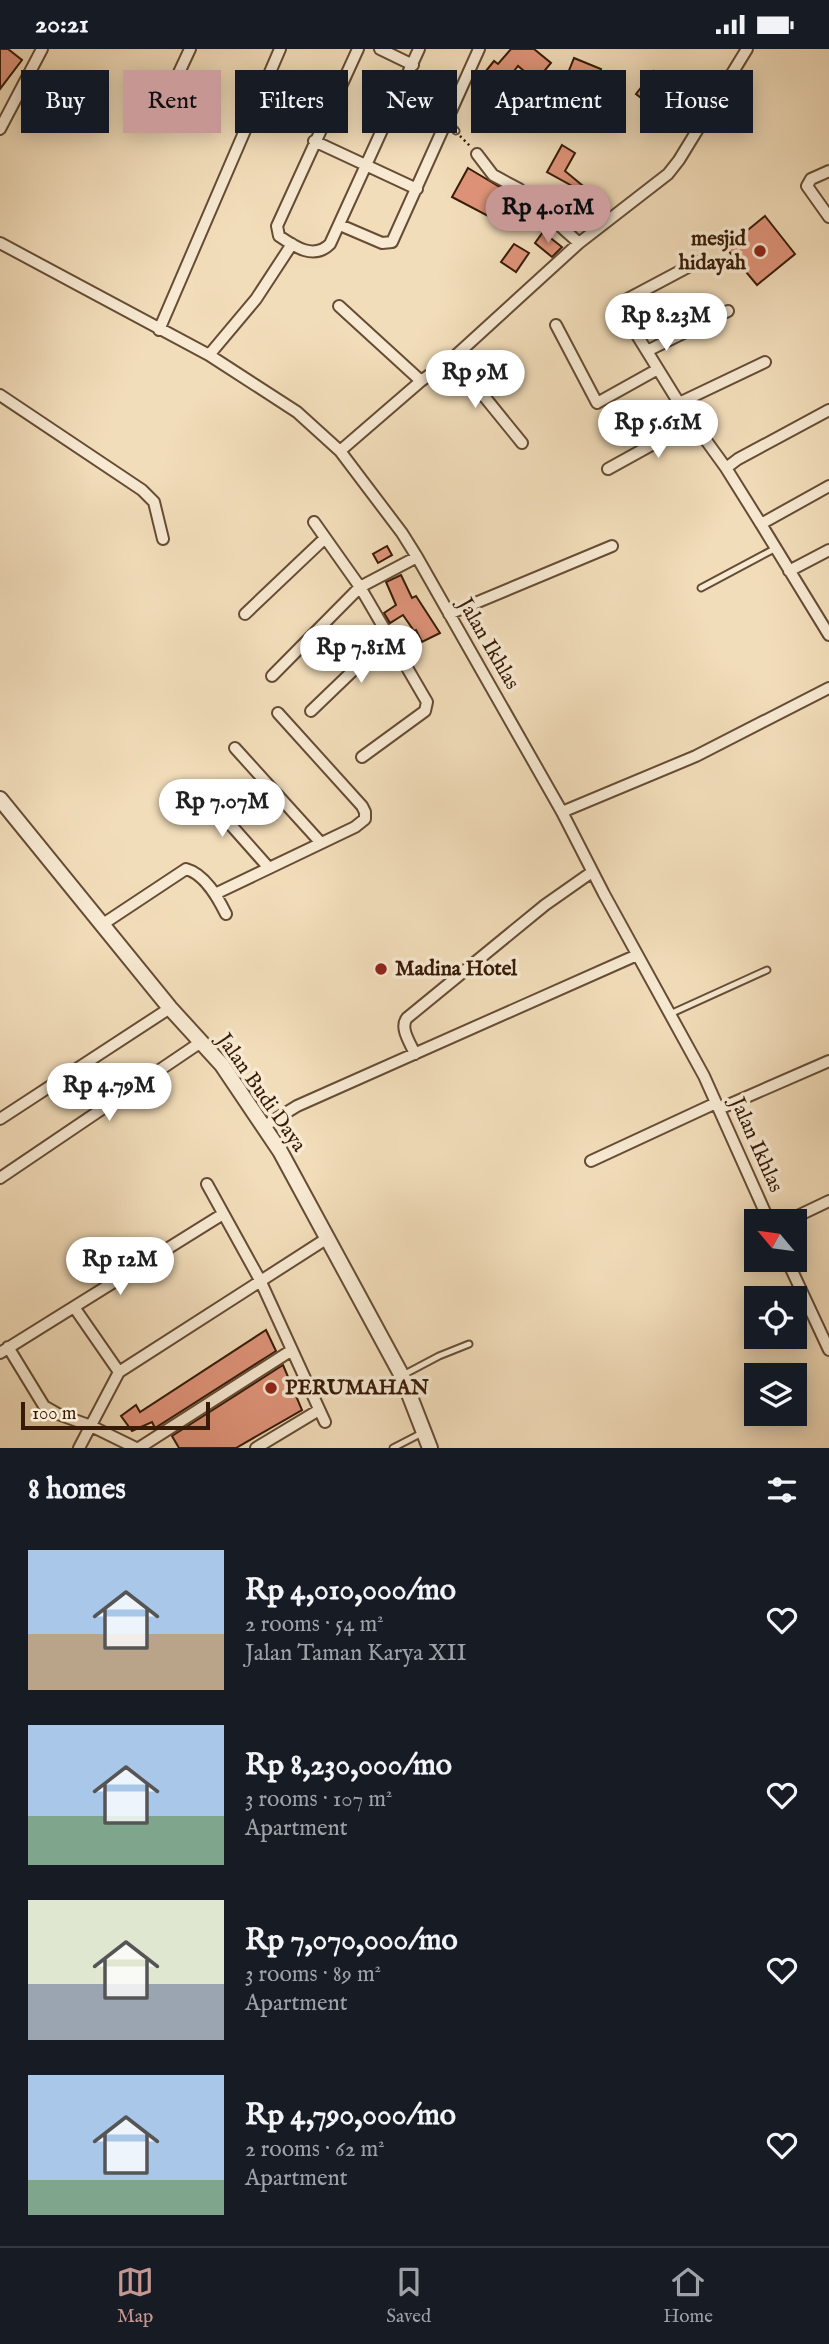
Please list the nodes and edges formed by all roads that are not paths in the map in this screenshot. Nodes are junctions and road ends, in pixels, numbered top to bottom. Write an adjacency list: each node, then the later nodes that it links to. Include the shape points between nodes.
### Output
1 (42, 49): 12 (street)
2 (190, 49): 10 (street)
3 (280, 49): 28 (street)
4 (358, 49): 14 (street)
5 (380, 49): 9 (street)
6 (419, 49): 9 (street)
7 (479, 49): 11 (street)
8 (747, 49): 22 (street, via 668,174)
9 (413, 65): 16 (street)
10 (180, 70)
11 (457, 98)
12 (0, 129)
13 (442, 133): 18 (street)
14 (314, 141): 16 (street); 23 (street, via 277,226 279,236)
15 (477, 154): 22 (street, via 493,175 519,189)
16 (366, 165): 18 (street); 20 (street)
17 (829, 171): 19 (street, via 807,186)
18 (417, 189): 20 (street, via 390,244)
19 (829, 217)
20 (340, 225): 23 (street, via 323,250 310,252)
21 (0, 243): 28 (street, Jalan Ikhlas)
22 (579, 243): 31 (street)
23 (292, 244): 30 (street, via 256,299)
24 (701, 260): 29 (street, via 619,304)
25 (339, 306): 34 (street)
26 (728, 311): 29 (street)
27 (556, 325): 33 (street, via 597,403)
28 (159, 330): 30 (street, Jalan Ikhlas)
29 (647, 351): 33 (street)
30 (209, 355): 40 (street, Jalan Ikhlas, via 297,412)
31 (453, 358): 34 (street); 39 (street)
32 (765, 362): 36 (street)
33 (658, 369): 36 (street)
34 (421, 381): 40 (street)
35 (0, 395): 47 (street, via 142,491 154,502)
36 (679, 403): 38 (street)
37 (829, 410): 41 (street)
38 (693, 422): 41 (street); 42 (street)
39 (522, 443)
40 (340, 451): 51 (street, Jalan Ikhlas)
41 (726, 468): 45 (street)
42 (608, 469)
43 (829, 486): 45 (street)
44 (314, 522): 46 (street)
45 (761, 524): 49 (street)
46 (325, 538): 53 (street); 55 (street)
47 (163, 539)
48 (612, 546): 56 (street)
49 (776, 548): 52 (street); 54 (lane)
50 (829, 550): 52 (street)
51 (417, 557): 53 (street); 56 (street, Jalan Ikhlas)
52 (789, 571): 57 (street)
53 (360, 587): 59 (street); 60 (street)
54 (701, 588)
55 (245, 614)
56 (449, 614): 68 (street, Jalan Ikhlas)
57 (825, 620): 58 (street)
58 (829, 635)
59 (389, 636): 62 (street); 65 (street, via 427,705)
60 (272, 676)
61 (829, 688): 68 (street, via 696,756)
62 (311, 711)
63 (278, 713): 69 (street, via 366,812 362,823)
64 (235, 748): 69 (street)
65 (362, 757)
66 (199, 789): 70 (street)
67 (0, 799): 74 (street, Jalan Budi Daya)
68 (562, 812): 71 (street, Jalan Ikhlas)
69 (321, 843): 70 (street)
70 (269, 868): 72 (street)
71 (592, 872): 75 (street, Jalan Ikhlas); 80 (street, via 407,1018 404,1028)
72 (215, 894): 73 (street); 74 (street, via 186,869)
73 (226, 914)
74 (103, 924): 77 (street, Jalan Budi Daya)
75 (637, 955): 78 (street, Jalan Ikhlas); 80 (street)
76 (768, 970): 78 (lane)
77 (170, 1009): 79 (street, Jalan Budi Daya); 83 (street)
78 (670, 1014): 82 (street, Jalan Ikhlas)
79 (201, 1042): 84 (street, Jalan Budi Daya); 86 (street)
80 (415, 1054): 84 (street, via 297,1106)
81 (829, 1061): 82 (street)
82 (718, 1106): 85 (street); 89 (street, Jalan Ikhlas)
83 (0, 1118)
84 (263, 1127): 92 (street, Jalan Budi Daya)
85 (591, 1161)
86 (0, 1178)
87 (207, 1184): 91 (street)
88 (829, 1201): 90 (street)
89 (764, 1209)
90 (807, 1211)
91 (223, 1214): 94 (street); 95 (street)
92 (326, 1239): 94 (street); 101 (street, Jalan Budi Daya)
93 (793, 1272): 99 (street)
94 (260, 1280): 98 (street); 100 (street)
95 (74, 1307): 97 (street); 100 (street)
96 (469, 1345): 101 (lane)
97 (4, 1350): 104 (street, via 44,1406)
98 (292, 1350): 102 (street); 107 (street)
99 (829, 1350)
100 (119, 1372): 104 (street)
101 (402, 1376): 105 (street, Jalan Budi Daya)
102 (319, 1410): 103 (street); 108 (street)
103 (325, 1422)
104 (91, 1426): 106 (street); 107 (street)
105 (425, 1432): 109 (lane); 110 (street, Jalan Budi Daya)
106 (79, 1448)
107 (137, 1448)
108 (256, 1448)
109 (393, 1448)
110 (430, 1448)

